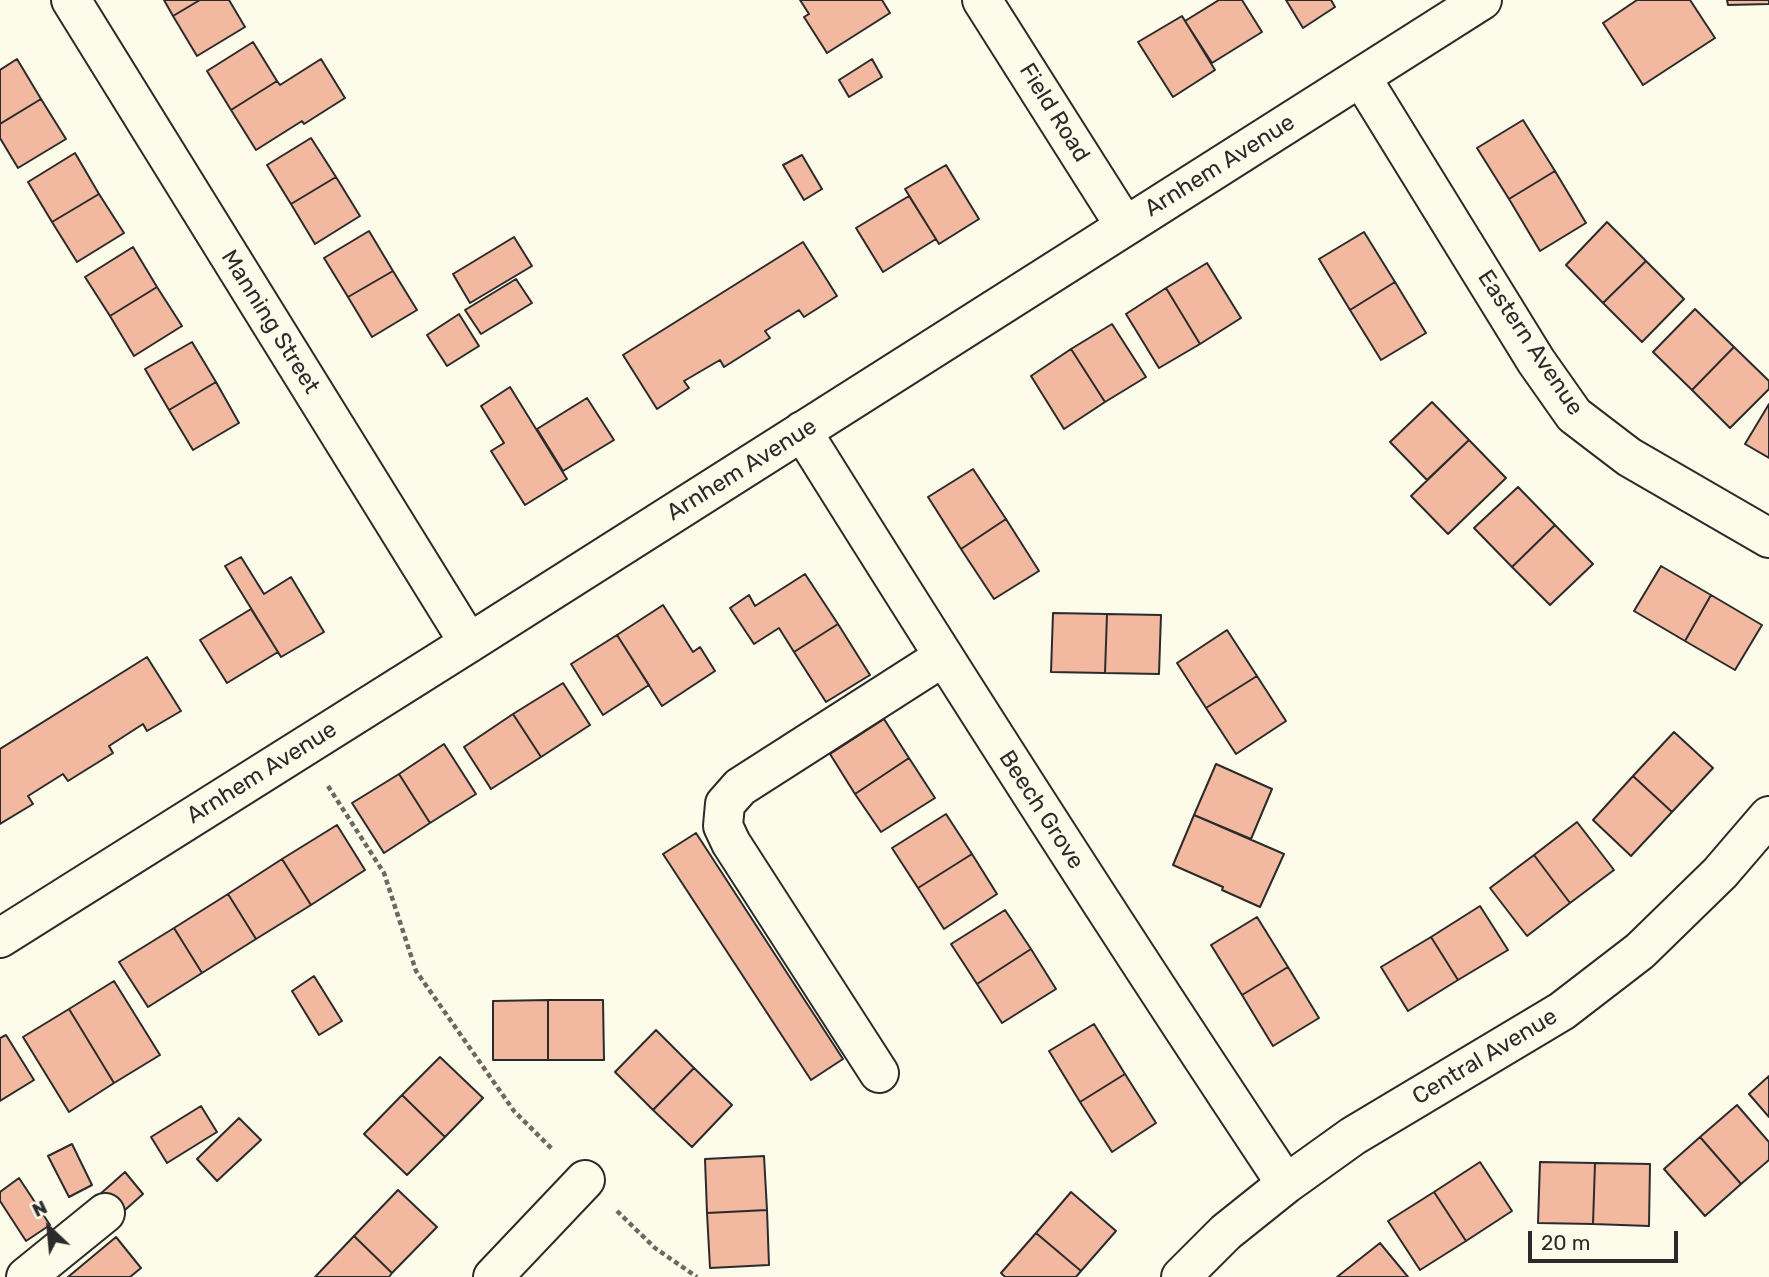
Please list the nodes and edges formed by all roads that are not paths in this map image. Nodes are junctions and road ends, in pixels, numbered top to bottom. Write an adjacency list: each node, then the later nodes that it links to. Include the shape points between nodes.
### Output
1 (71, 0): 8 (street, Manning Street)
2 (982, 0): 5 (street, Field Road)
3 (1482, 0): 4 (street, Arnhem Avenue)
4 (1361, 77): 5 (street, Arnhem Avenue); 7 (street, Eastern Avenue, via 1536,362 1574,415 1629,457)
5 (1125, 226): 6 (street, Arnhem Avenue)
6 (803, 431): 8 (street, Arnhem Avenue); 9 (street, Beech Grove)
7 (1769, 538)
8 (469, 643): 11 (street, Arnhem Avenue)
9 (943, 657): 12 (street, via 740,787 725,804 723,826 731,843); 14 (street, Beech Grove)
10 (1769, 816): 14 (street, Central Avenue, via 1720,873 1650,942 1563,1011 1353,1136)
11 (0, 938)
12 (879, 1073)
13 (585, 1181): 17 (street)
14 (1286, 1184): 18 (street, Central Avenue, via 1226,1232)
15 (105, 1213): 16 (street)
16 (26, 1277)
17 (493, 1277)
18 (1181, 1277)

